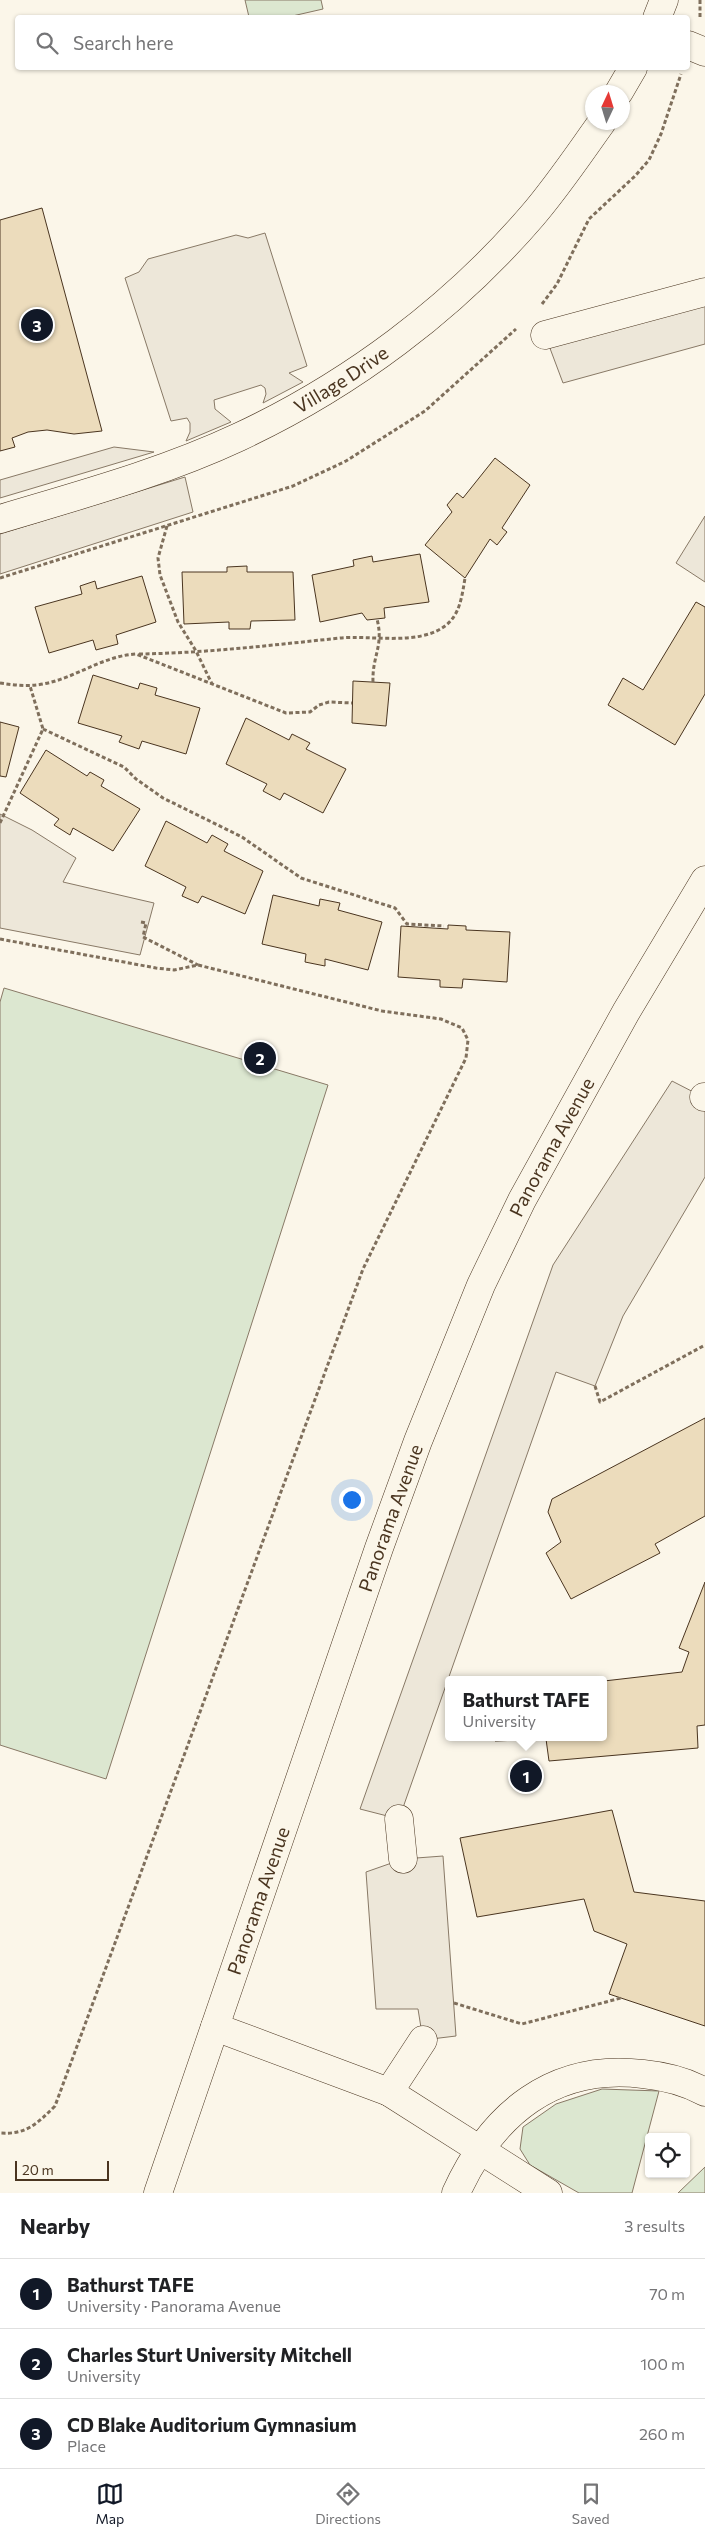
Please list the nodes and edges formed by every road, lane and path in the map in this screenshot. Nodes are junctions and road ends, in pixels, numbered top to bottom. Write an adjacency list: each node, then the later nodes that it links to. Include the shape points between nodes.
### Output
1 (664, 0): 3 (street)
2 (700, 0): 4 (path)
3 (658, 15)
4 (700, 22)
5 (690, 46): 6 (street)
6 (705, 52)
7 (632, 70): 8 (street)
8 (623, 85)
9 (596, 130): 12 (street, Village Drive, via 533,215 495,257 414,329 349,376 240,437 200,454 141,476)
10 (705, 292): 11 (street)
11 (545, 335)
12 (0, 519)
13 (167, 526): 17 (path, via 158,558 160,575 178,622)
14 (465, 578): 16 (path, via 462,598 446,626 432,633)
15 (377, 619): 16 (path)
16 (381, 639): 17 (path, via 343,638); 20 (path)
17 (197, 653): 18 (path); 21 (path)
18 (136, 654): 21 (path); 22 (path, via 121,655 66,677)
19 (0, 682): 22 (path)
20 (373, 682)
21 (212, 684): 23 (path, via 286,713 310,712 329,702)
22 (30, 686): 24 (path)
23 (352, 703)
24 (43, 729): 25 (path); 28 (path, via 124,767 163,798 242,837 301,878 395,908 407,924)
25 (0, 823)
26 (705, 880): 37 (street, Panorama Avenue, via 626,1012 522,1200 481,1285 379,1548)
27 (141, 922): 30 (path, via 146,922 143,937)
28 (444, 926)
29 (0, 940): 30 (path, via 156,968 174,970)
30 (198, 965): 41 (path, via 382,1011 440,1020 462,1028 468,1040 466,1058 364,1269 55,2106 34,2126)
31 (705, 1346): 32 (path, via 600,1402)
32 (595, 1386)
33 (399, 1819): 34 (street)
34 (403, 1859)
35 (621, 1998): 36 (path, via 522,2024)
36 (454, 2002)
37 (215, 2027): 39 (street); 43 (street, Panorama Avenue)
38 (423, 2040): 39 (street)
39 (389, 2092): 42 (street)
40 (705, 2092): 42 (street, via 659,2075 624,2071 587,2076 552,2085 524,2102)
41 (0, 2133)
42 (480, 2148): 44 (street); 45 (street)
43 (158, 2193)
44 (456, 2193)
45 (548, 2193)

